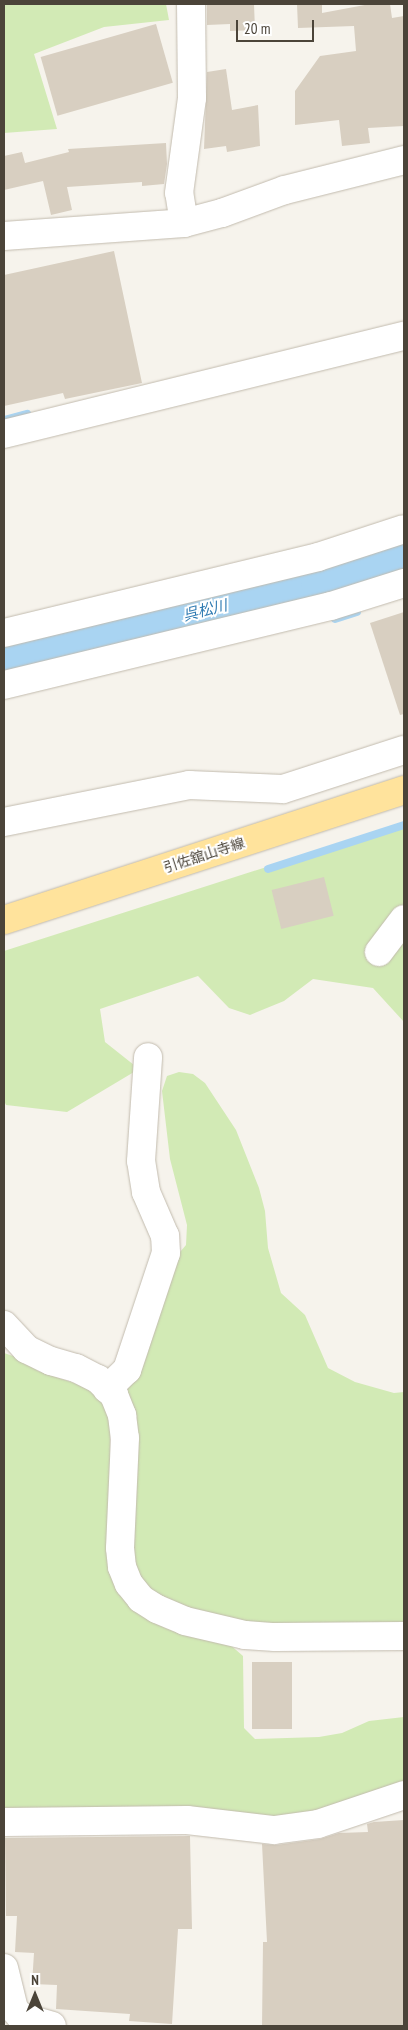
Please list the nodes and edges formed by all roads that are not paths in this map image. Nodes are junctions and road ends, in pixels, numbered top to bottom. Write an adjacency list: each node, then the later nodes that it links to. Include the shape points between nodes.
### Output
1 (191, 4): 3 (street, via 192,98 179,193)
2 (404, 160): 3 (street, via 285,190)
3 (184, 223): 4 (street)
4 (4, 236)
5 (404, 336): 6 (street)
6 (4, 434)
7 (404, 529): 9 (street, via 318,557)
8 (404, 583): 10 (street, via 331,606)
9 (4, 633)
10 (4, 685)
11 (404, 750): 13 (street, via 283,789 189,785)
12 (404, 790): 15 (main road, 引佐舘山寺線)
13 (4, 822)
14 (404, 919): 16 (street)
15 (4, 920)
16 (379, 952)
17 (148, 1057): 19 (street, via 141,1161 146,1192 165,1236 166,1253 127,1370)
18 (4, 1325): 19 (street, via 26,1349 51,1362 76,1368 98,1379)
19 (108, 1389): 20 (street, via 122,1415 125,1438 122,1567 129,1584 141,1599 185,1620 244,1635)
20 (404, 1636)
21 (404, 1795): 22 (street, via 318,1824 274,1830 187,1820)
22 (4, 1822)
23 (4, 1968): 24 (street, via 14,2009 22,2017)
24 (52, 2026)

